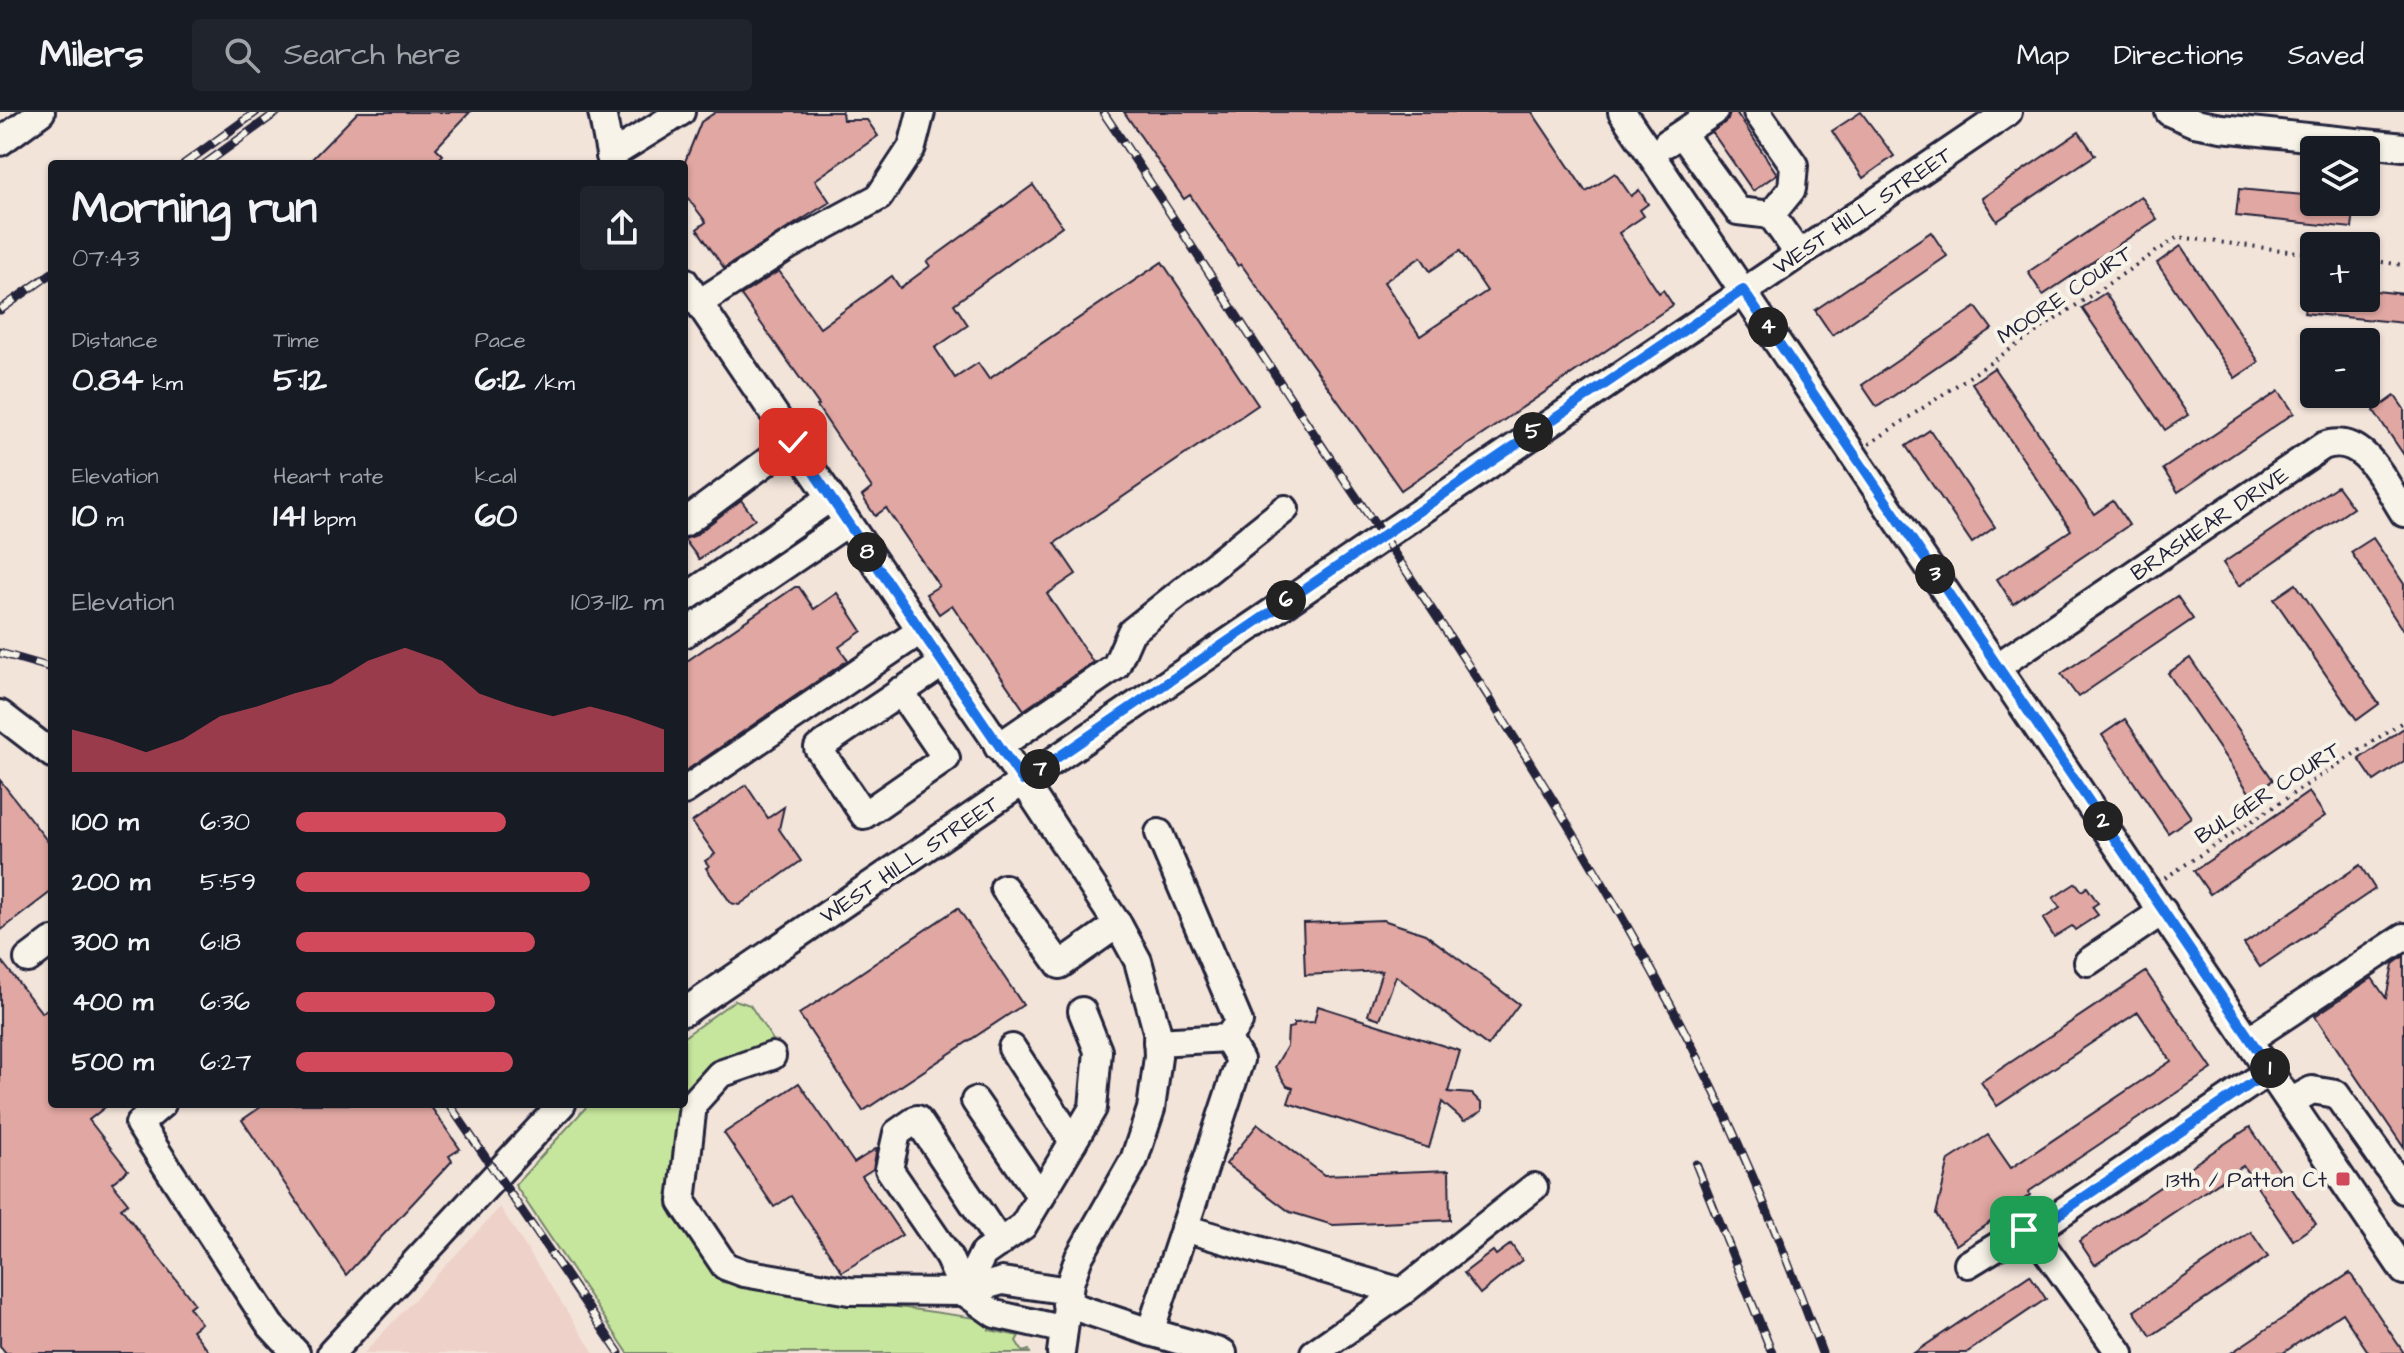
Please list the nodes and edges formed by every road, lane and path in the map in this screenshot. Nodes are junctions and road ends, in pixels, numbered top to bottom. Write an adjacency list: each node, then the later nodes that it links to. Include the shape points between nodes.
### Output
1 (41, 112): 11 (street)
2 (602, 112): 14 (street)
3 (681, 112): 14 (street)
4 (921, 112): 23 (street, via 912,147 879,197)
5 (1622, 112): 13 (street)
6 (1714, 112): 10 (street)
7 (1757, 112): 16 (street, via 1794,165 1792,189)
8 (2008, 112): 19 (street, WEST HILL STREET)
9 (2169, 112): 12 (street, via 2221,128)
10 (1682, 134): 13 (street); 15 (street)
11 (0, 142)
12 (2404, 147)
13 (1650, 153): 17 (street)
14 (611, 160)
15 (1738, 211): 16 (street); 17 (street)
16 (1771, 215): 19 (street)
17 (1706, 235): 22 (street)
18 (2300, 252): 25 (path, MOORE COURT, via 2178,237)
19 (1798, 253): 22 (street, WEST HILL STREET)
20 (2380, 262): 21 (path)
21 (2404, 265)
22 (1743, 290): 25 (street); 41 (street, WEST HILL STREET)
23 (691, 292): 24 (street)
24 (793, 442): 26 (street); 29 (street)
25 (1854, 454): 35 (street)
26 (830, 498): 30 (street); 31 (street)
27 (1285, 509): 39 (street, via 1131,632 1116,666)
28 (2404, 513): 35 (street, BRASHEAR DRIVE, via 2354,444 2336,441)
29 (688, 520)
30 (847, 523): 32 (street); 33 (street)
31 (688, 596)
32 (688, 631)
33 (920, 631): 34 (street); 42 (street)
34 (942, 664): 36 (street); 39 (street)
35 (1998, 666): 45 (street)
36 (900, 691): 36 (street, via 818,748 864,815 946,758)
37 (0, 714): 40 (street)
38 (2404, 721): 45 (path, BULGER COURT)
39 (998, 747): 41 (street)
40 (48, 751)
41 (1023, 781): 46 (street); 51 (street, WEST HILL STREET)
42 (688, 788)
43 (1159, 833): 53 (street, via 1239,1022)
44 (1004, 888): 46 (street, via 1060,965)
45 (2156, 900): 50 (street); 54 (street)
46 (1118, 924): 55 (street, via 1143,976)
47 (2404, 937): 54 (street)
48 (48, 944): 49 (street)
49 (28, 959)
50 (2088, 962)
51 (688, 1009)
52 (1082, 1011): 63 (street, via 1098,1051 1093,1108)
53 (1227, 1038): 55 (street); 67 (street, via 1240,1060)
54 (2250, 1039): 58 (street)
55 (1157, 1042): 74 (street, via 1156,1083 1144,1135 1085,1245)
56 (1012, 1048): 63 (street)
57 (772, 1056): 72 (street, via 720,1074 693,1104 682,1202 725,1266 849,1291)
58 (2271, 1070): 60 (street); 68 (street)
59 (975, 1101): 66 (street)
60 (2292, 1101): 65 (street, via 2312,1090 2336,1094); 71 (street)
61 (157, 1108): 76 (street, via 139,1124 270,1325)
62 (558, 1108): 77 (street)
63 (1073, 1142): 66 (street)
64 (1534, 1187): 73 (street)
65 (2404, 1190)
66 (1041, 1197): 69 (street, via 1023,1226)
67 (1184, 1228): 73 (street); 75 (street)
68 (2033, 1232): 70 (street, via 2024,1230); 80 (street)
69 (1000, 1243): 72 (street, via 983,1254); 72 (street, via 917,1119 897,1133 889,1169 947,1254)
70 (1968, 1264)
71 (2403, 1266)
72 (964, 1292): 74 (street, via 995,1314); 74 (street, via 1002,1281)
73 (1402, 1292): 79 (street)
74 (1064, 1319): 75 (street)
75 (1150, 1332): 78 (street)
76 (296, 1353)
77 (331, 1353)
78 (1223, 1353)
79 (1314, 1353)
80 (2120, 1353)

